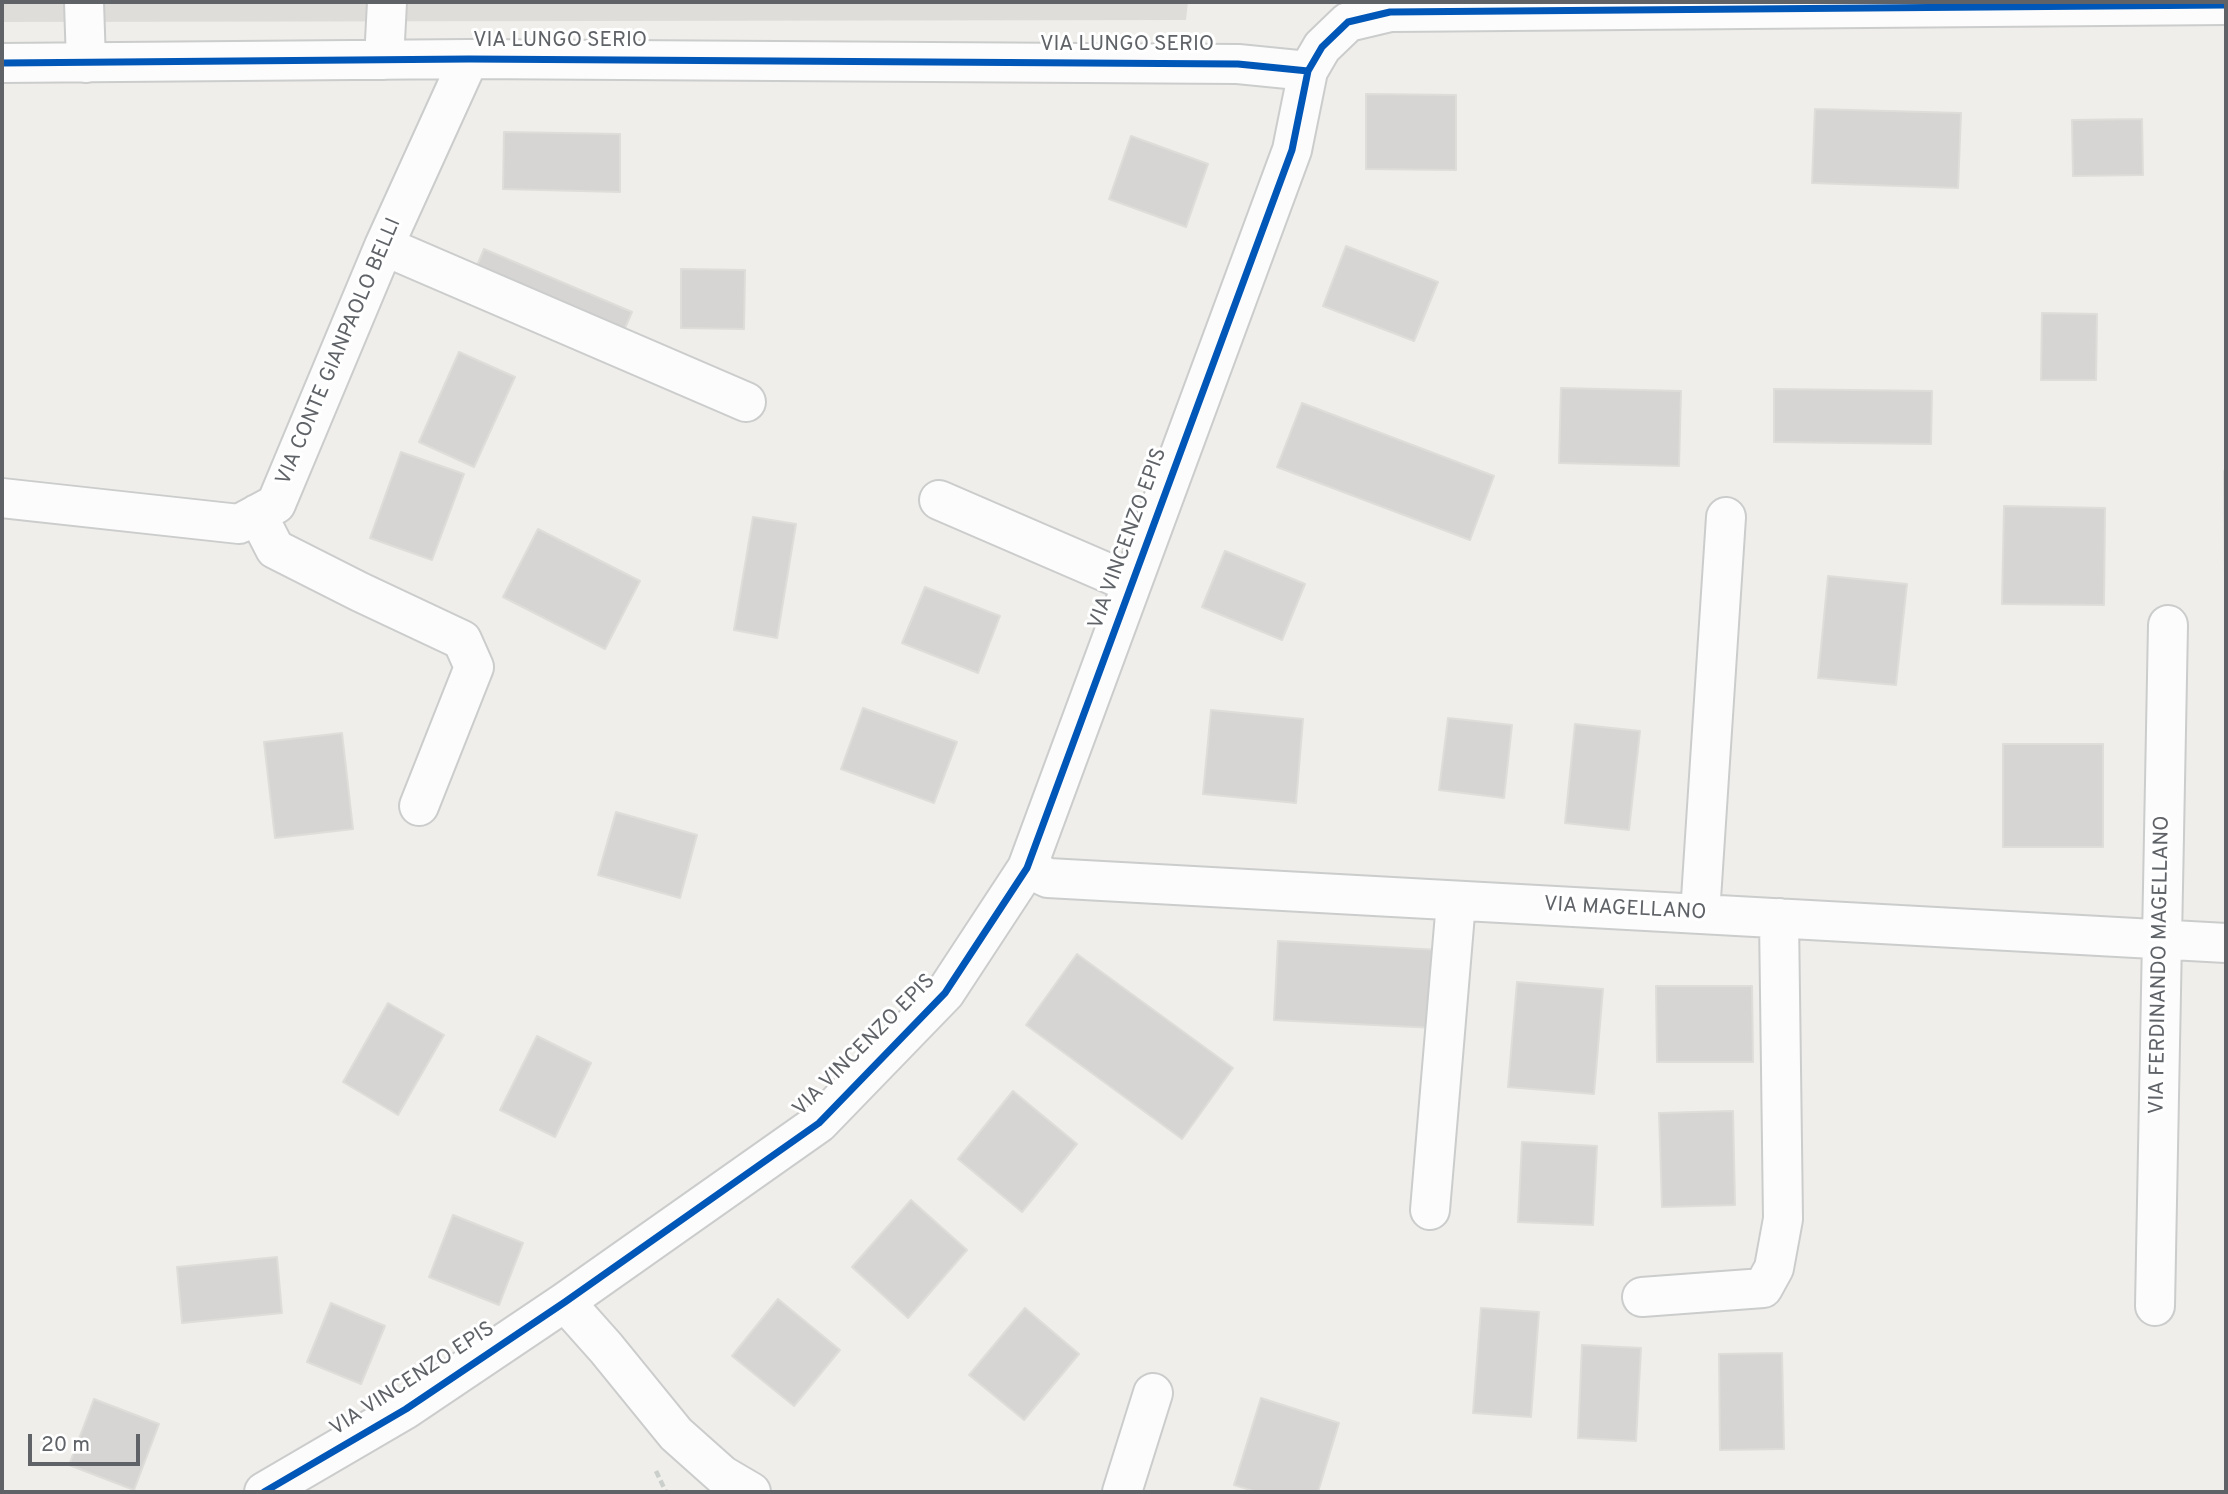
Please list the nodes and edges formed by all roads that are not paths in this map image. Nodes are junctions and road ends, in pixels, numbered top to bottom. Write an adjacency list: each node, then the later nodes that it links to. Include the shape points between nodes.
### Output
1 (84, 2): 7 (street)
2 (387, 2): 5 (street)
3 (2226, 5): 8 (street, via 1391,12 1348,22 1322,47)
4 (469, 59): 5 (street, VIA LUNGO SERIO); 8 (street, VIA LUNGO SERIO, via 1238,64); 9 (street, VIA CONTE GIANPAOLO BELLI)
5 (384, 60): 7 (street, VIA LUNGO SERIO)
6 (2, 63): 7 (street, VIA LUNGO SERIO)
7 (86, 63)
8 (1308, 71): 15 (street, VIA VINCENZO EPIS, via 1292,150)
9 (384, 246): 10 (street); 13 (street, VIA CONTE GIANPAOLO BELLI, via 276,504)
10 (746, 402)
11 (2, 498): 13 (street, VIA CONTE GIANPAOLO BELLI, via 239,524)
12 (939, 500): 15 (street, VIA VINCENZO EPIS)
13 (257, 514): 17 (street, via 275,549 462,640 474,667)
14 (1726, 517): 20 (street)
15 (1131, 583): 18 (street, VIA VINCENZO EPIS)
16 (2168, 625): 22 (street, VIA FERDINANDO MAGELLANO)
17 (419, 806)
18 (1027, 868): 19 (street, VIA MAGELLANO, via 1048,878); 26 (street, VIA VINCENZO EPIS, via 945,993 819,1123)
19 (1456, 902): 20 (street, VIA MAGELLANO); 24 (street)
20 (1700, 914): 21 (street, VIA MAGELLANO)
21 (1779, 918): 22 (street, VIA MAGELLANO); 25 (street, via 1783,1219 1774,1268 1763,1289)
22 (2161, 939): 23 (street, VIA MAGELLANO); 27 (street, VIA FERDINANDO MAGELLANO)
23 (2226, 943)
24 (1430, 1210)
25 (1642, 1297)
26 (565, 1302): 29 (street, VIA VINCENZO EPIS, via 406,1409); 30 (street, via 676,1434 722,1475)
27 (2155, 1306)
28 (1153, 1393): 31 (street)
29 (264, 1492)
30 (751, 1492)
31 (1122, 1492)

